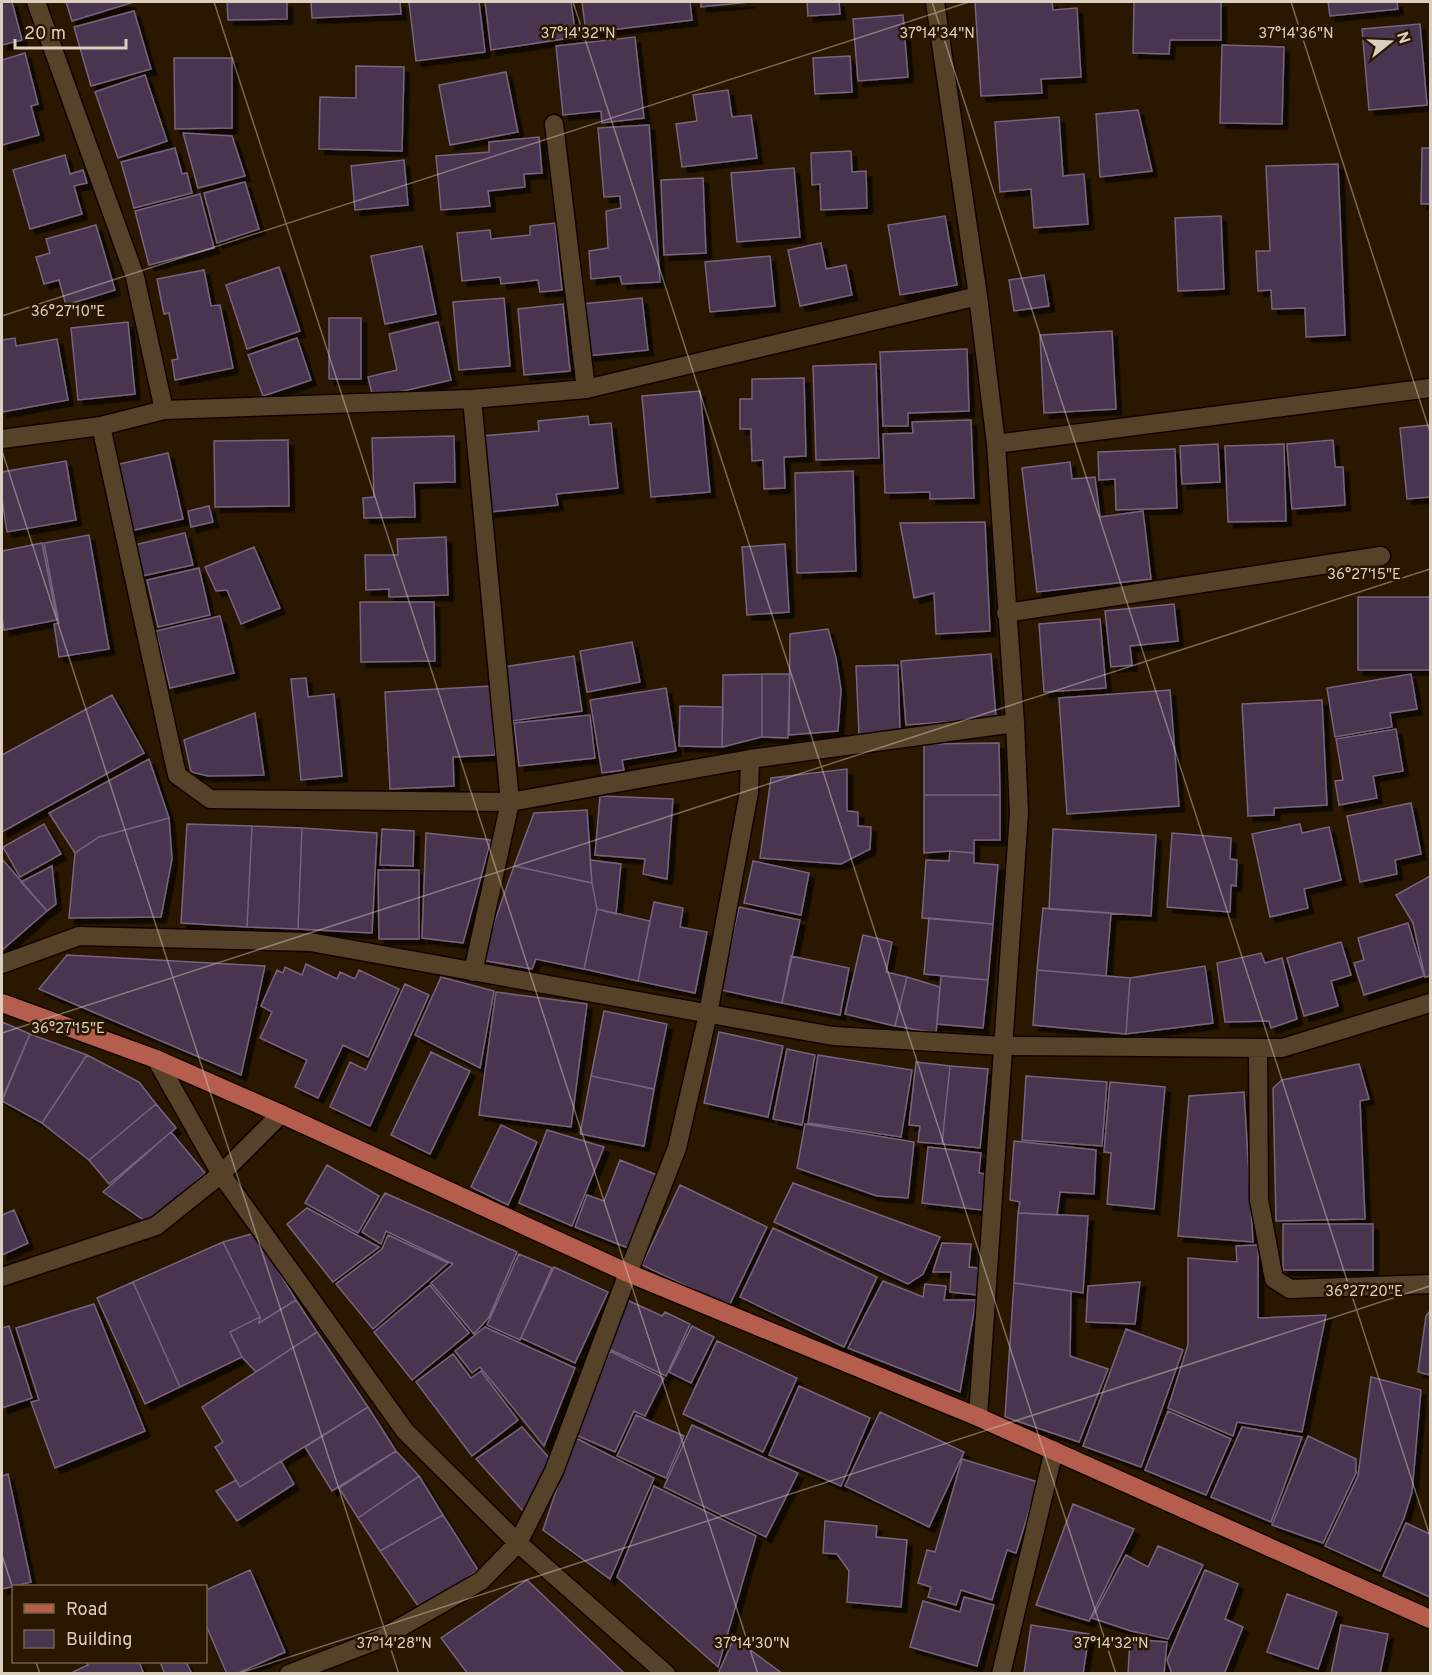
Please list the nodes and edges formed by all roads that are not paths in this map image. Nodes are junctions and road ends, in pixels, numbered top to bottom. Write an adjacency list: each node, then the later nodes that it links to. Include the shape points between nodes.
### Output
1 (36, 2): 8 (street, via 135,277)
2 (935, 2): 4 (street)
3 (554, 124): 6 (street)
4 (978, 296): 6 (street); 11 (street)
5 (1431, 388): 11 (street)
6 (586, 389): 7 (street)
7 (472, 399): 8 (street); 16 (street)
8 (164, 410): 9 (street)
9 (101, 426): 10 (street); 16 (street, via 177,775 210,798)
10 (2, 439)
11 (996, 444): 13 (street)
12 (1382, 556): 13 (street)
13 (1006, 613): 14 (street)
14 (1015, 723): 15 (street); 22 (street, via 1019,813)
15 (750, 759): 16 (street); 21 (street, via 749,792)
16 (510, 802): 18 (street)
17 (2, 964): 18 (street, via 79,936 310,942)
18 (474, 972): 21 (street)
19 (2, 1003): 24 (main road)
20 (1431, 1003): 23 (street, via 1282,1048)
21 (708, 1014): 22 (street, via 833,1036); 27 (street, via 677,1148)
22 (1003, 1046): 23 (street); 30 (street)
23 (1258, 1048): 29 (street, via 1259,1200 1274,1279 1290,1289)
24 (156, 1059): 25 (main road); 26 (street)
25 (281, 1114): 26 (street); 27 (main road)
26 (221, 1174): 28 (street, via 156,1226); 32 (street, via 405,1431)
27 (628, 1273): 30 (main road); 32 (street, via 554,1471)
28 (2, 1277)
29 (1431, 1284)
30 (978, 1417): 31 (main road)
31 (1054, 1450): 33 (main road); 36 (street)
32 (518, 1542): 34 (street, via 481,1581 380,1639); 35 (street)
33 (1431, 1618)
34 (289, 1674)
35 (666, 1674)
36 (1001, 1674)

